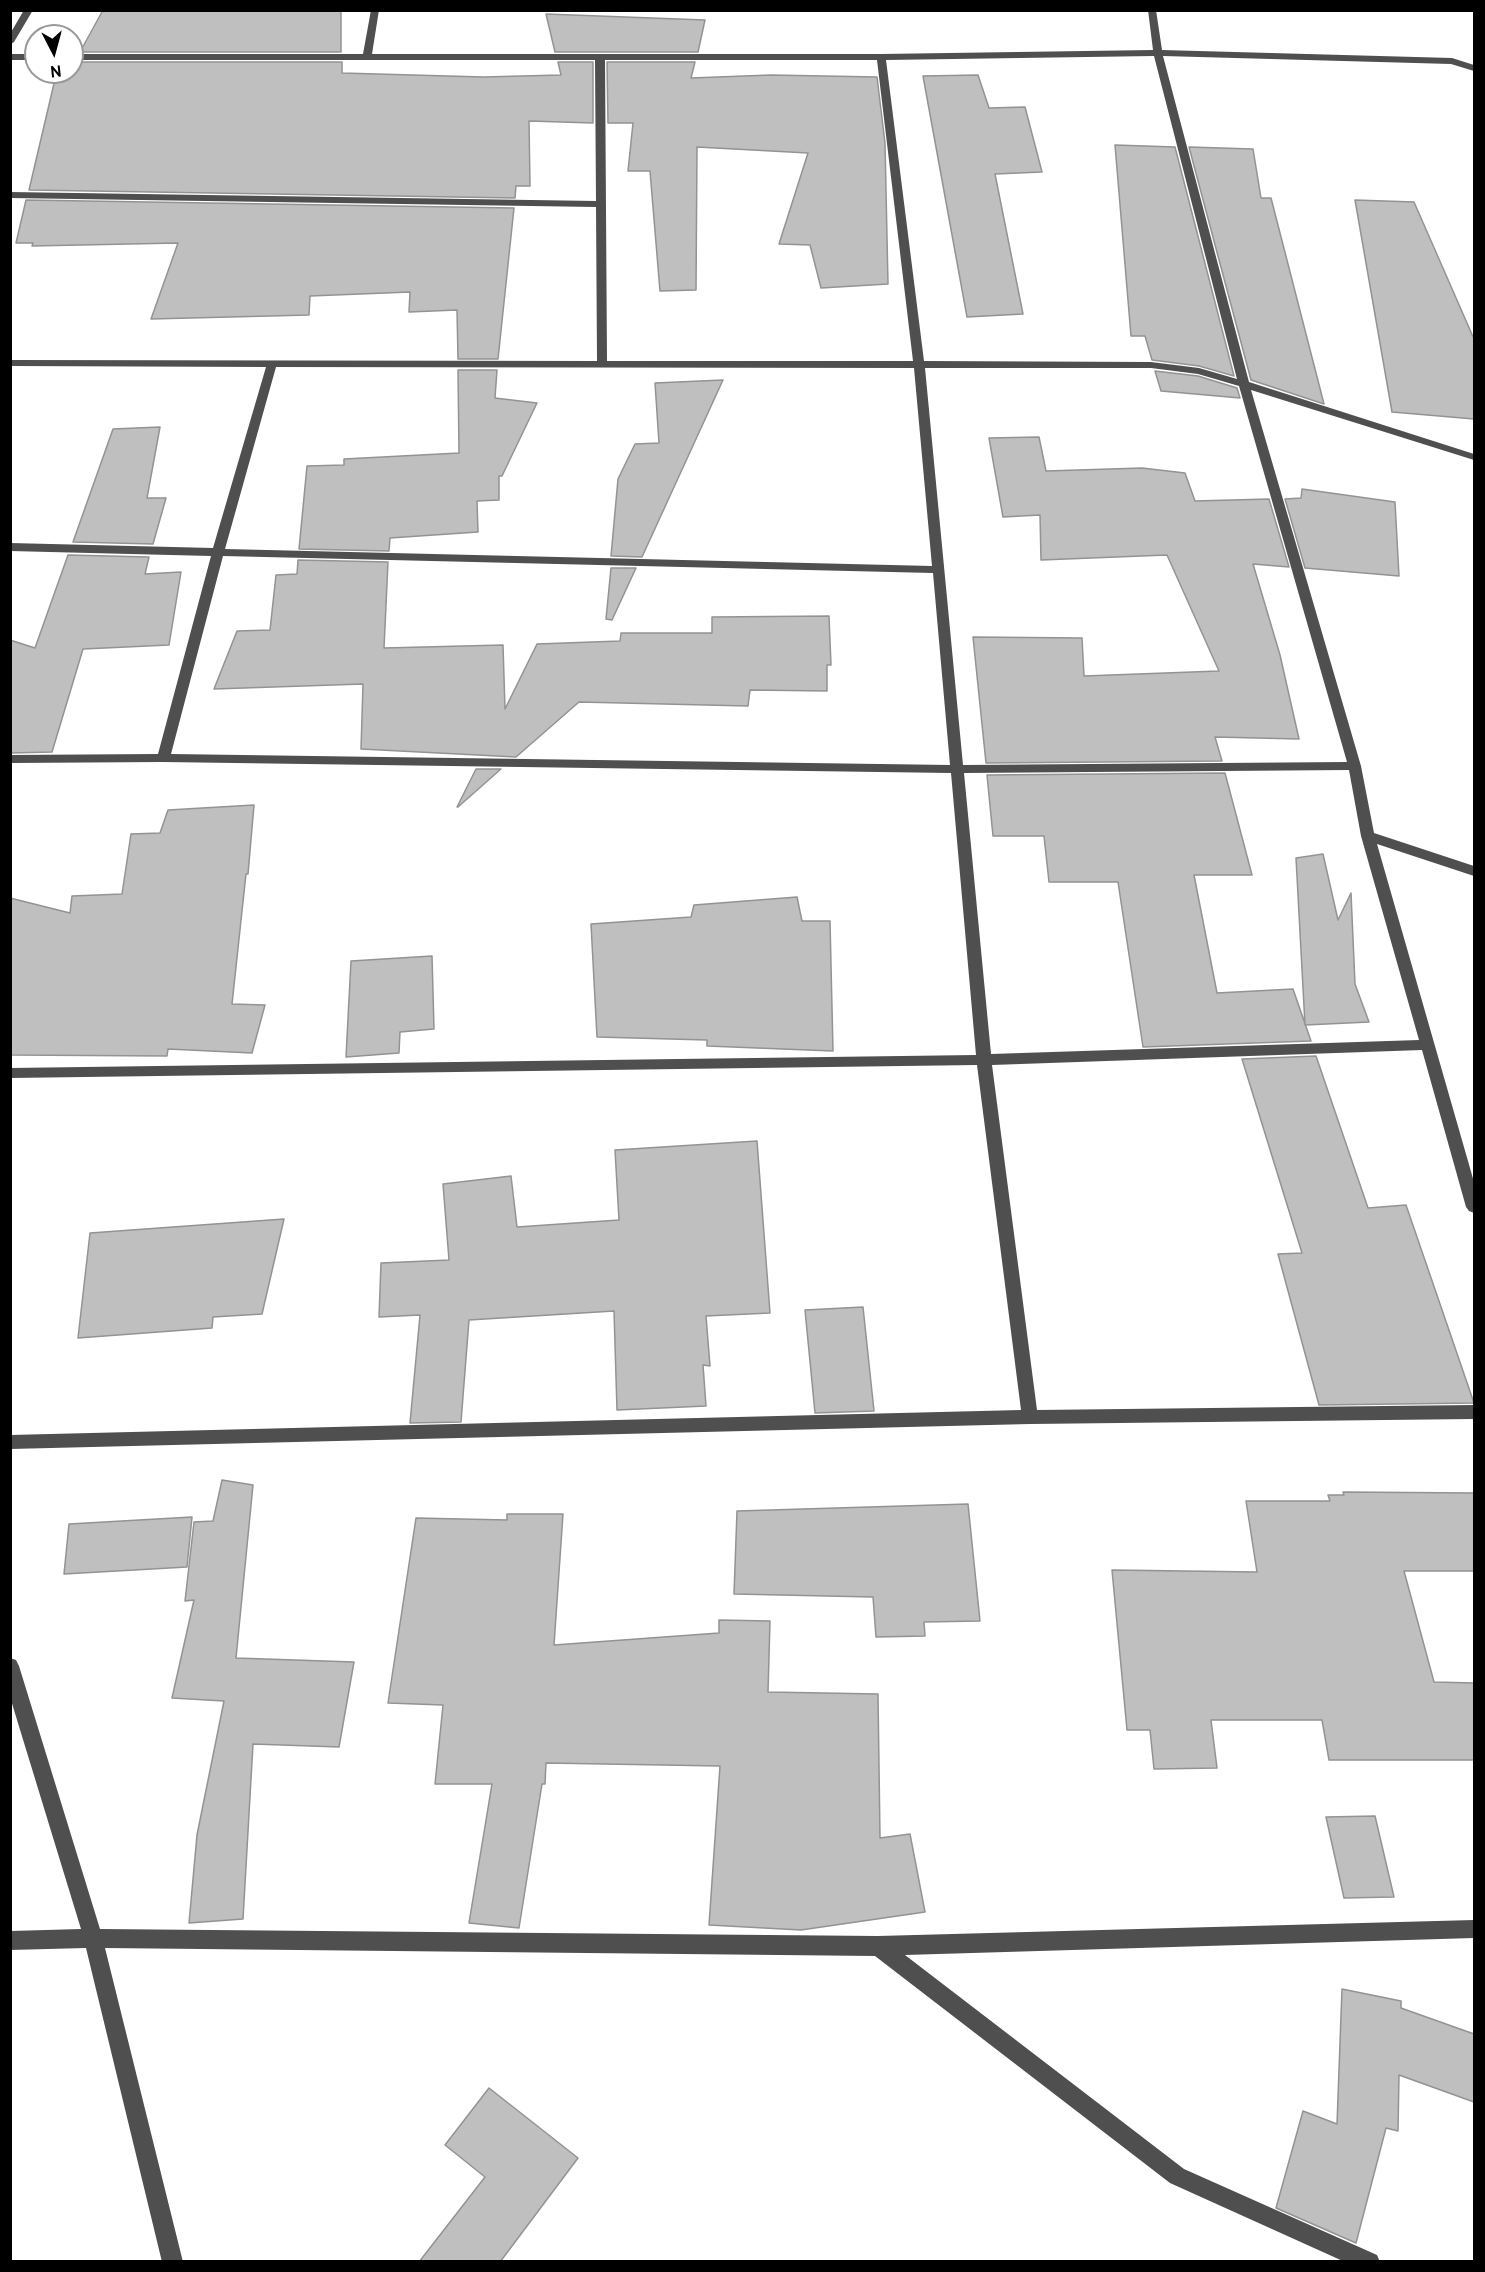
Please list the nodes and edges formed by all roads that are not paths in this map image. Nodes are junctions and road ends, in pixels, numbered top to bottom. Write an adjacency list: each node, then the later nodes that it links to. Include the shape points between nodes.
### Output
1 (29, 10): 4 (street)
2 (375, 10): 6 (street)
3 (1152, 10): 5 (street)
4 (10, 42)
5 (1158, 53): 9 (street); 10 (street, via 1452,61); 17 (street)
6 (367, 56): 7 (street); 8 (street)
7 (600, 56): 9 (street); 12 (street)
8 (84, 57)
9 (882, 57): 16 (street)
10 (1474, 68)
11 (10, 195): 12 (street)
12 (602, 204): 15 (street)
13 (10, 363): 14 (street)
14 (272, 363): 15 (street); 20 (street)
15 (602, 364): 16 (street)
16 (920, 364): 17 (street, via 1151,365 1199,371); 21 (street)
17 (1244, 384): 18 (street); 24 (street)
18 (1474, 458)
19 (10, 547): 20 (street)
20 (218, 551): 21 (street); 22 (street)
21 (938, 570): 25 (street)
22 (163, 758): 23 (street); 25 (street)
23 (10, 759)
24 (1355, 766): 25 (street); 26 (street)
25 (958, 769): 29 (street)
26 (1368, 836): 27 (street); 28 (street)
27 (1474, 871)
28 (1428, 1045): 29 (street); 31 (street)
29 (984, 1060): 30 (street); 33 (street)
30 (10, 1073)
31 (1474, 1207)
32 (1474, 1412): 33 (street)
33 (1030, 1417): 34 (street)
34 (10, 1442)
35 (10, 1666): 37 (street)
36 (1474, 1929): 39 (street)
37 (93, 1938): 38 (street); 39 (street); 40 (street)
38 (10, 1941)
39 (878, 1946): 41 (street, via 1177,2176)
40 (173, 2262)
41 (1370, 2262)

